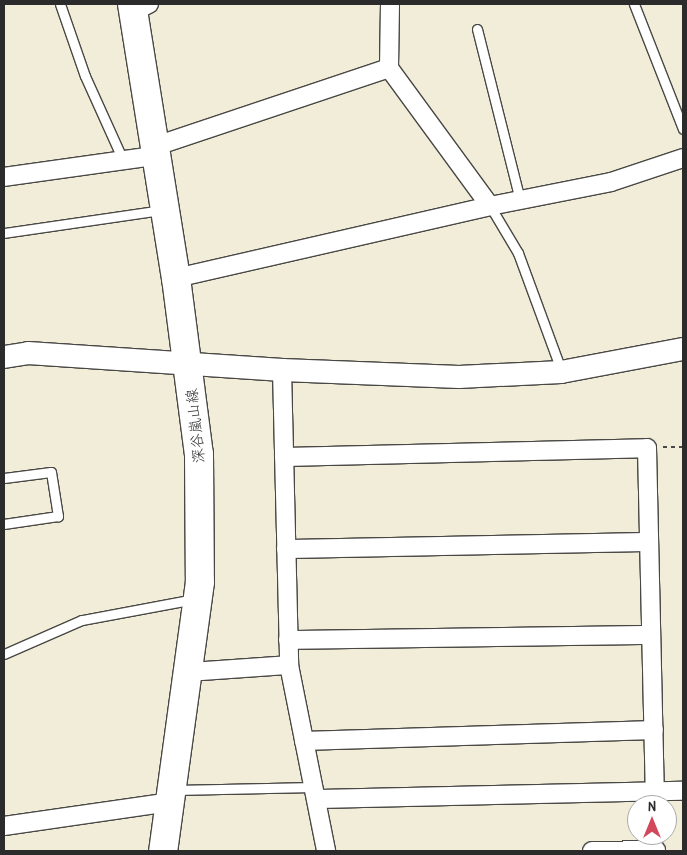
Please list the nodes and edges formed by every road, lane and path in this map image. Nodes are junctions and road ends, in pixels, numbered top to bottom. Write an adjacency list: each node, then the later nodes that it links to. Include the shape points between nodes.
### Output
1 (60, 4): 10 (lane, via 85,76)
2 (390, 4): 6 (street)
3 (634, 4): 7 (lane)
4 (138, 6): 8 (main road, 深谷嵐山線)
5 (477, 29): 12 (lane)
6 (389, 68): 8 (street); 13 (street)
7 (683, 129)
8 (154, 152): 10 (street); 14 (main road, 深谷嵐山線)
9 (683, 158): 12 (street, via 610,182)
10 (123, 160): 11 (street)
11 (4, 177)
12 (520, 200): 13 (street)
13 (490, 206): 16 (street); 21 (lane, via 518,253 548,328)
14 (164, 209): 15 (lane); 16 (main road, 深谷嵐山線)
15 (4, 233)
16 (176, 278): 19 (main road, 深谷嵐山線)
17 (683, 349): 21 (street)
18 (4, 357): 19 (street, via 28,353)
19 (187, 362): 20 (street); 27 (main road, 深谷嵐山線, via 199,454)
20 (282, 370): 21 (street, via 459,377); 22 (street)
21 (561, 372)
22 (284, 457): 25 (street, via 647,448); 26 (street)
23 (4, 478): 24 (lane, via 52,472 58,516)
24 (4, 524)
25 (649, 542): 26 (street); 28 (street)
26 (286, 549): 29 (street)
27 (198, 598): 30 (lane, via 82,620); 32 (main road, 深谷嵐山線)
28 (651, 635): 29 (street); 33 (street)
29 (288, 640): 31 (street)
30 (4, 654)
31 (289, 665): 32 (street); 34 (street)
32 (189, 672): 39 (main road, 深谷嵐山線)
33 (654, 730): 34 (street); 37 (street)
34 (304, 741): 36 (street)
35 (683, 791): 38 (street)
36 (316, 793): 39 (lane); 40 (street); 44 (street)
37 (655, 795)
38 (667, 795)
39 (171, 796): 41 (street); 43 (main road, 深谷嵐山線)
40 (627, 798)
41 (4, 826)
42 (656, 845): 45 (street)
43 (163, 851)
44 (326, 851)
45 (592, 851)

